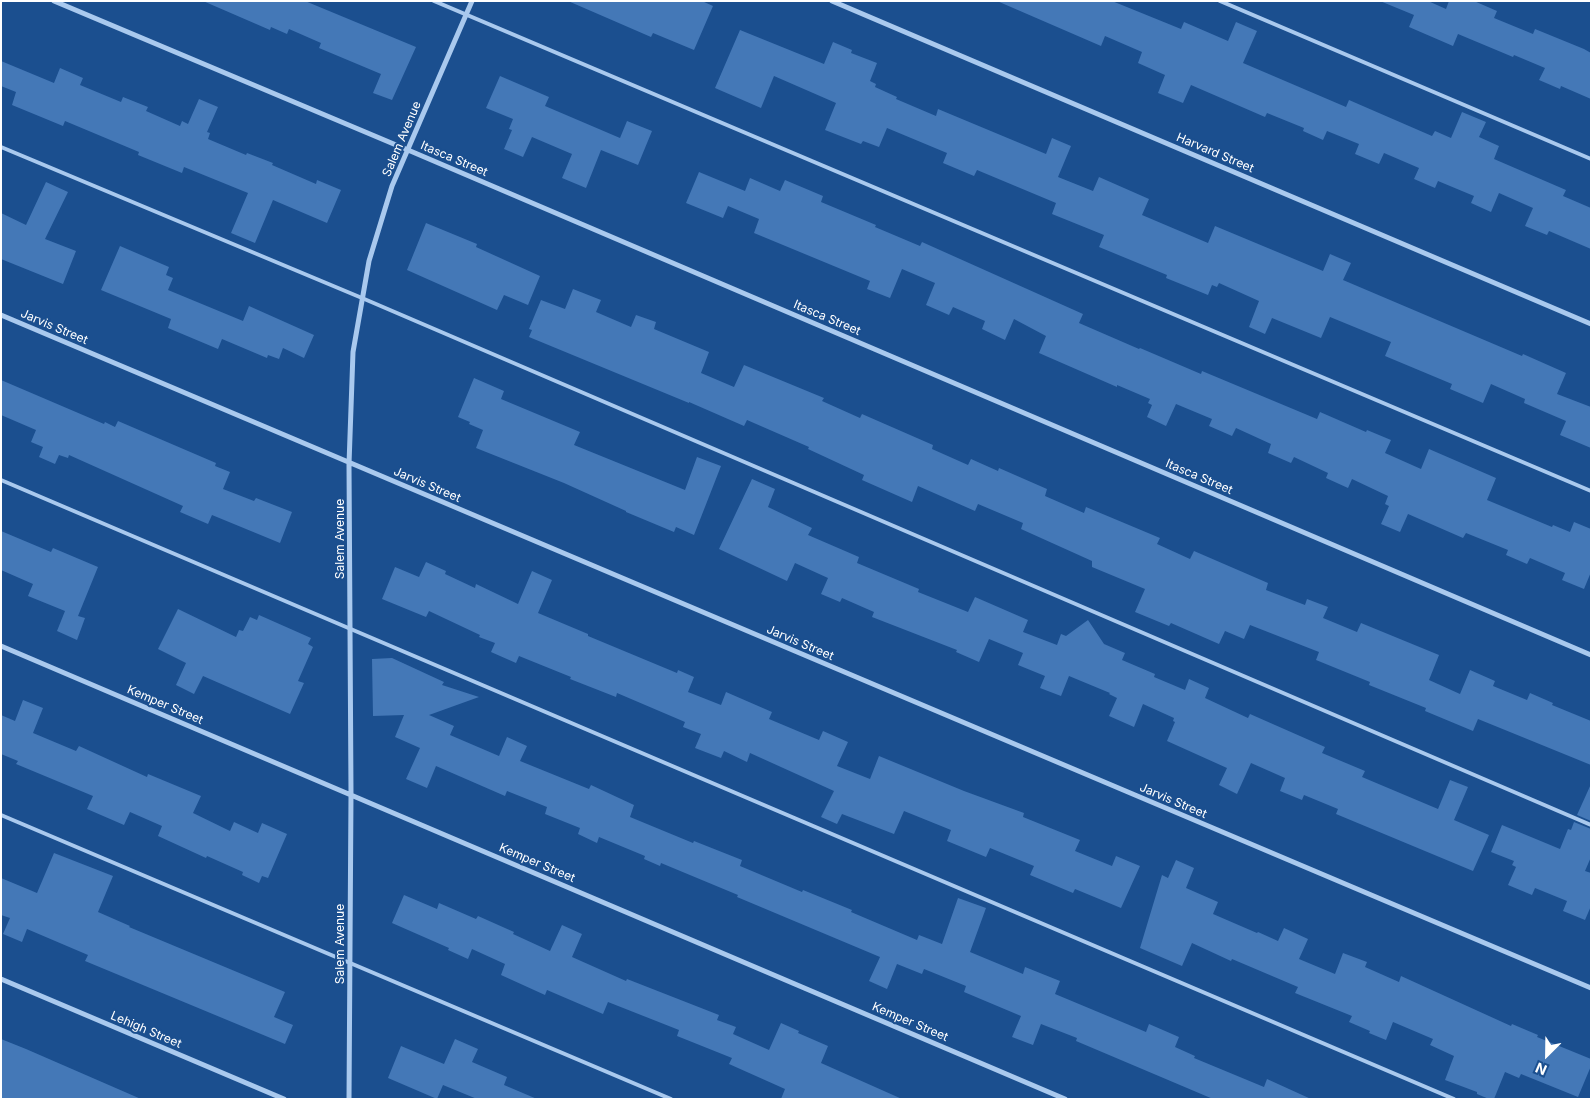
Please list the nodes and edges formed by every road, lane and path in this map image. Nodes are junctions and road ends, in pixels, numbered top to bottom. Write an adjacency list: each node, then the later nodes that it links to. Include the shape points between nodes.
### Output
1 (54, 1): 8 (street, Itasca Street)
2 (434, 1): 6 (lane)
3 (472, 1): 6 (street, Salem Avenue)
4 (832, 1): 12 (street, Harvard Street)
5 (1220, 1): 9 (lane)
6 (466, 15): 8 (street, Salem Avenue); 15 (lane)
7 (1, 147): 10 (lane)
8 (408, 150): 10 (street, Salem Avenue, via 392,186 368,261); 18 (street, Itasca Street)
9 (1591, 159)
10 (362, 298): 13 (street, Salem Avenue, via 353,352); 21 (lane)
11 (1, 315): 13 (street, Jarvis Street)
12 (1591, 324)
13 (349, 464): 16 (street, Salem Avenue); 24 (street, Jarvis Street)
14 (1, 480): 16 (lane)
15 (1591, 491)
16 (350, 629): 19 (street, Salem Avenue); 29 (lane)
17 (1, 646): 19 (street, Kemper Street)
18 (1591, 655)
19 (351, 794): 22 (street, Salem Avenue); 28 (street, Kemper Street)
20 (1, 815): 22 (lane)
21 (1591, 825)
22 (350, 962): 26 (street, Salem Avenue); 27 (lane)
23 (1, 979): 25 (street, Lehigh Street)
24 (1591, 988)
25 (284, 1099)
26 (349, 1099)
27 (671, 1099)
28 (1065, 1099)
29 (1454, 1099)

